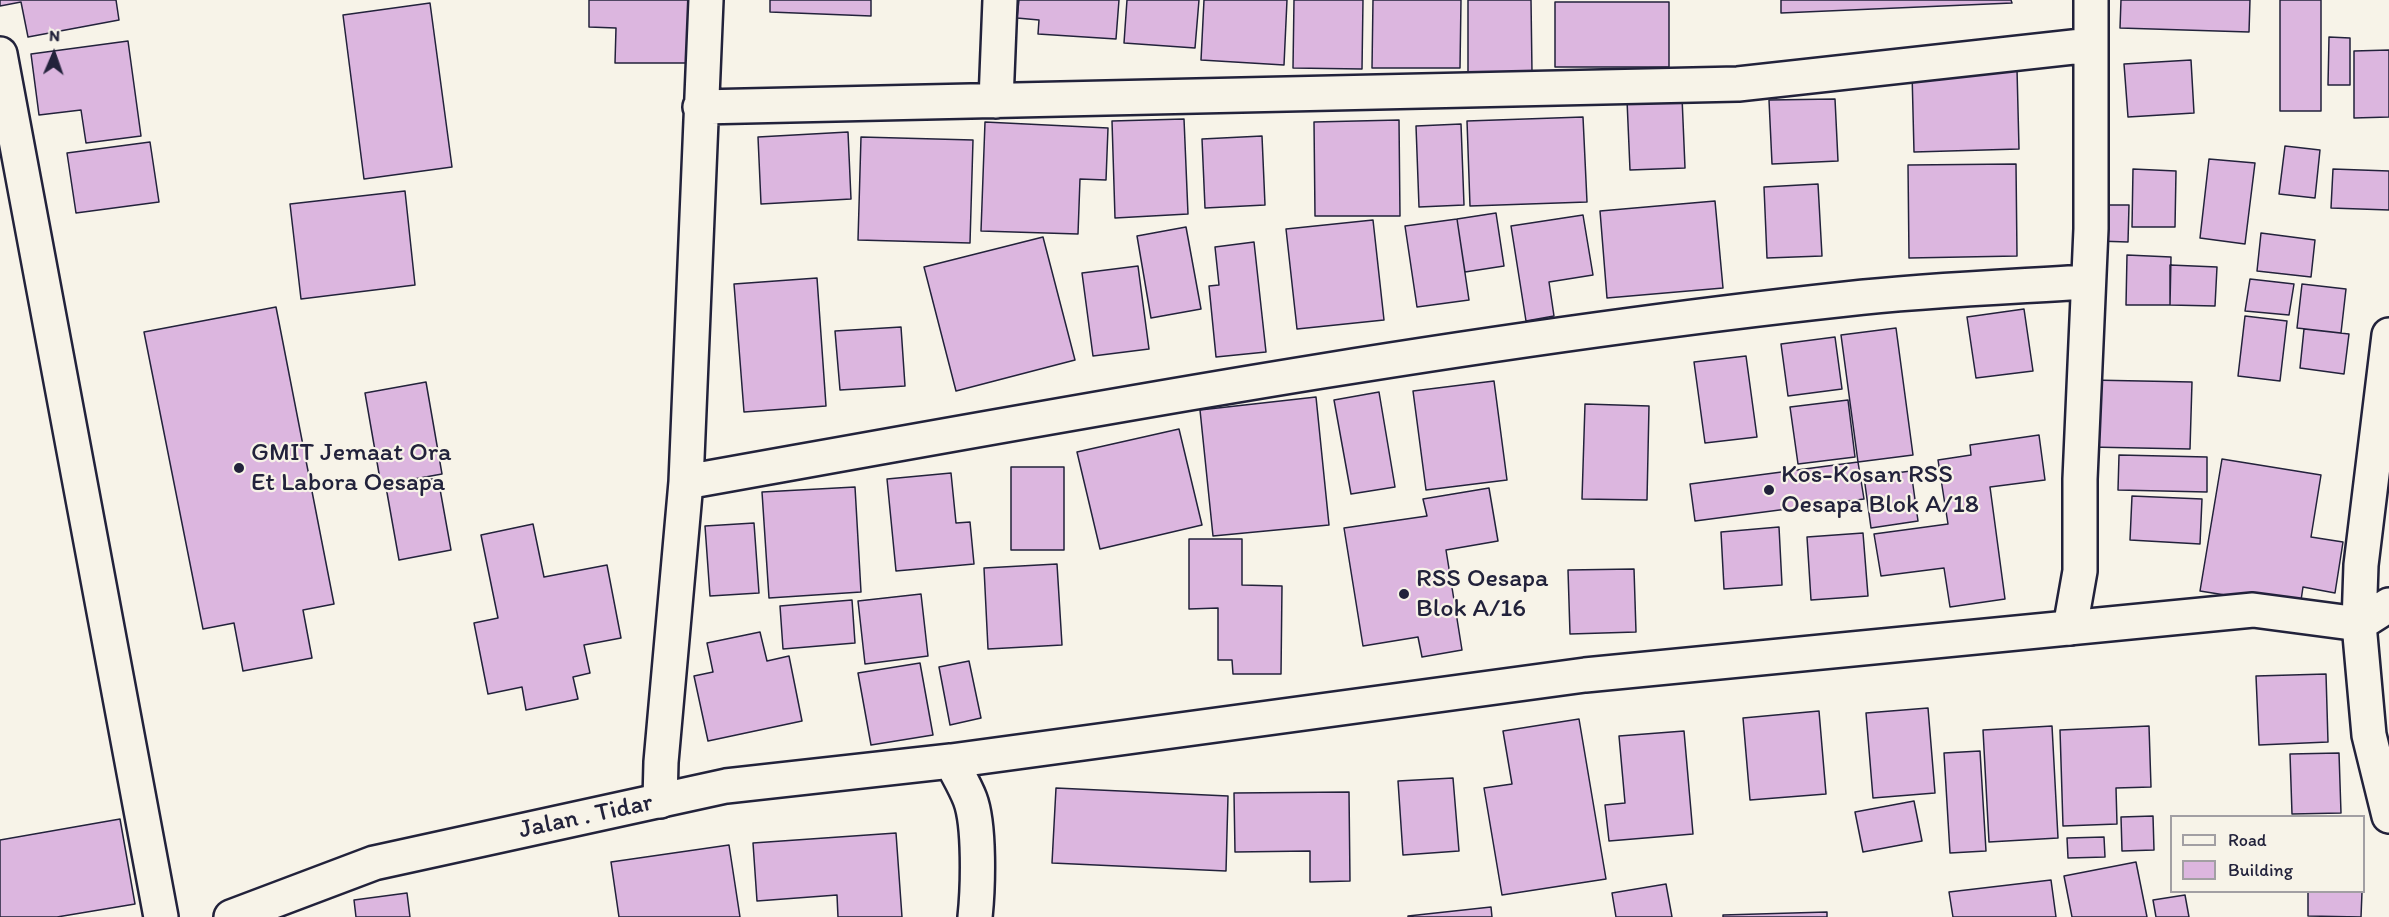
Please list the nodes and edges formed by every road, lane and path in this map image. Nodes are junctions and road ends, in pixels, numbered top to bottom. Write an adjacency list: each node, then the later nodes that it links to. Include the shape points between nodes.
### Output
1 (706, 0): 7 (street)
2 (1000, 0): 6 (street)
3 (2091, 0): 4 (street)
4 (2091, 45): 6 (street, via 1738,84); 8 (street, via 2091,229)
5 (0, 54): 17 (street)
6 (996, 100): 7 (street)
7 (700, 107): 10 (street)
8 (2087, 282): 10 (street, via 1849,298 1480,345); 13 (street, via 2080,572)
9 (2389, 335): 12 (street, via 2361,565)
10 (686, 482): 15 (street)
11 (2389, 605): 12 (street)
12 (2359, 624): 13 (street, Jalan . Tidar, via 2253,610); 16 (street, via 2369,735)
13 (2070, 628): 14 (street, Jalan . Tidar, via 1585,675)
14 (951, 761): 15 (street, Jalan . Tidar, via 726,786); 19 (street, via 974,814 978,888)
15 (660, 801): 18 (street, Jalan . Tidar, via 374,863)
16 (2389, 816)
17 (161, 917)
18 (231, 917)
19 (975, 917)

